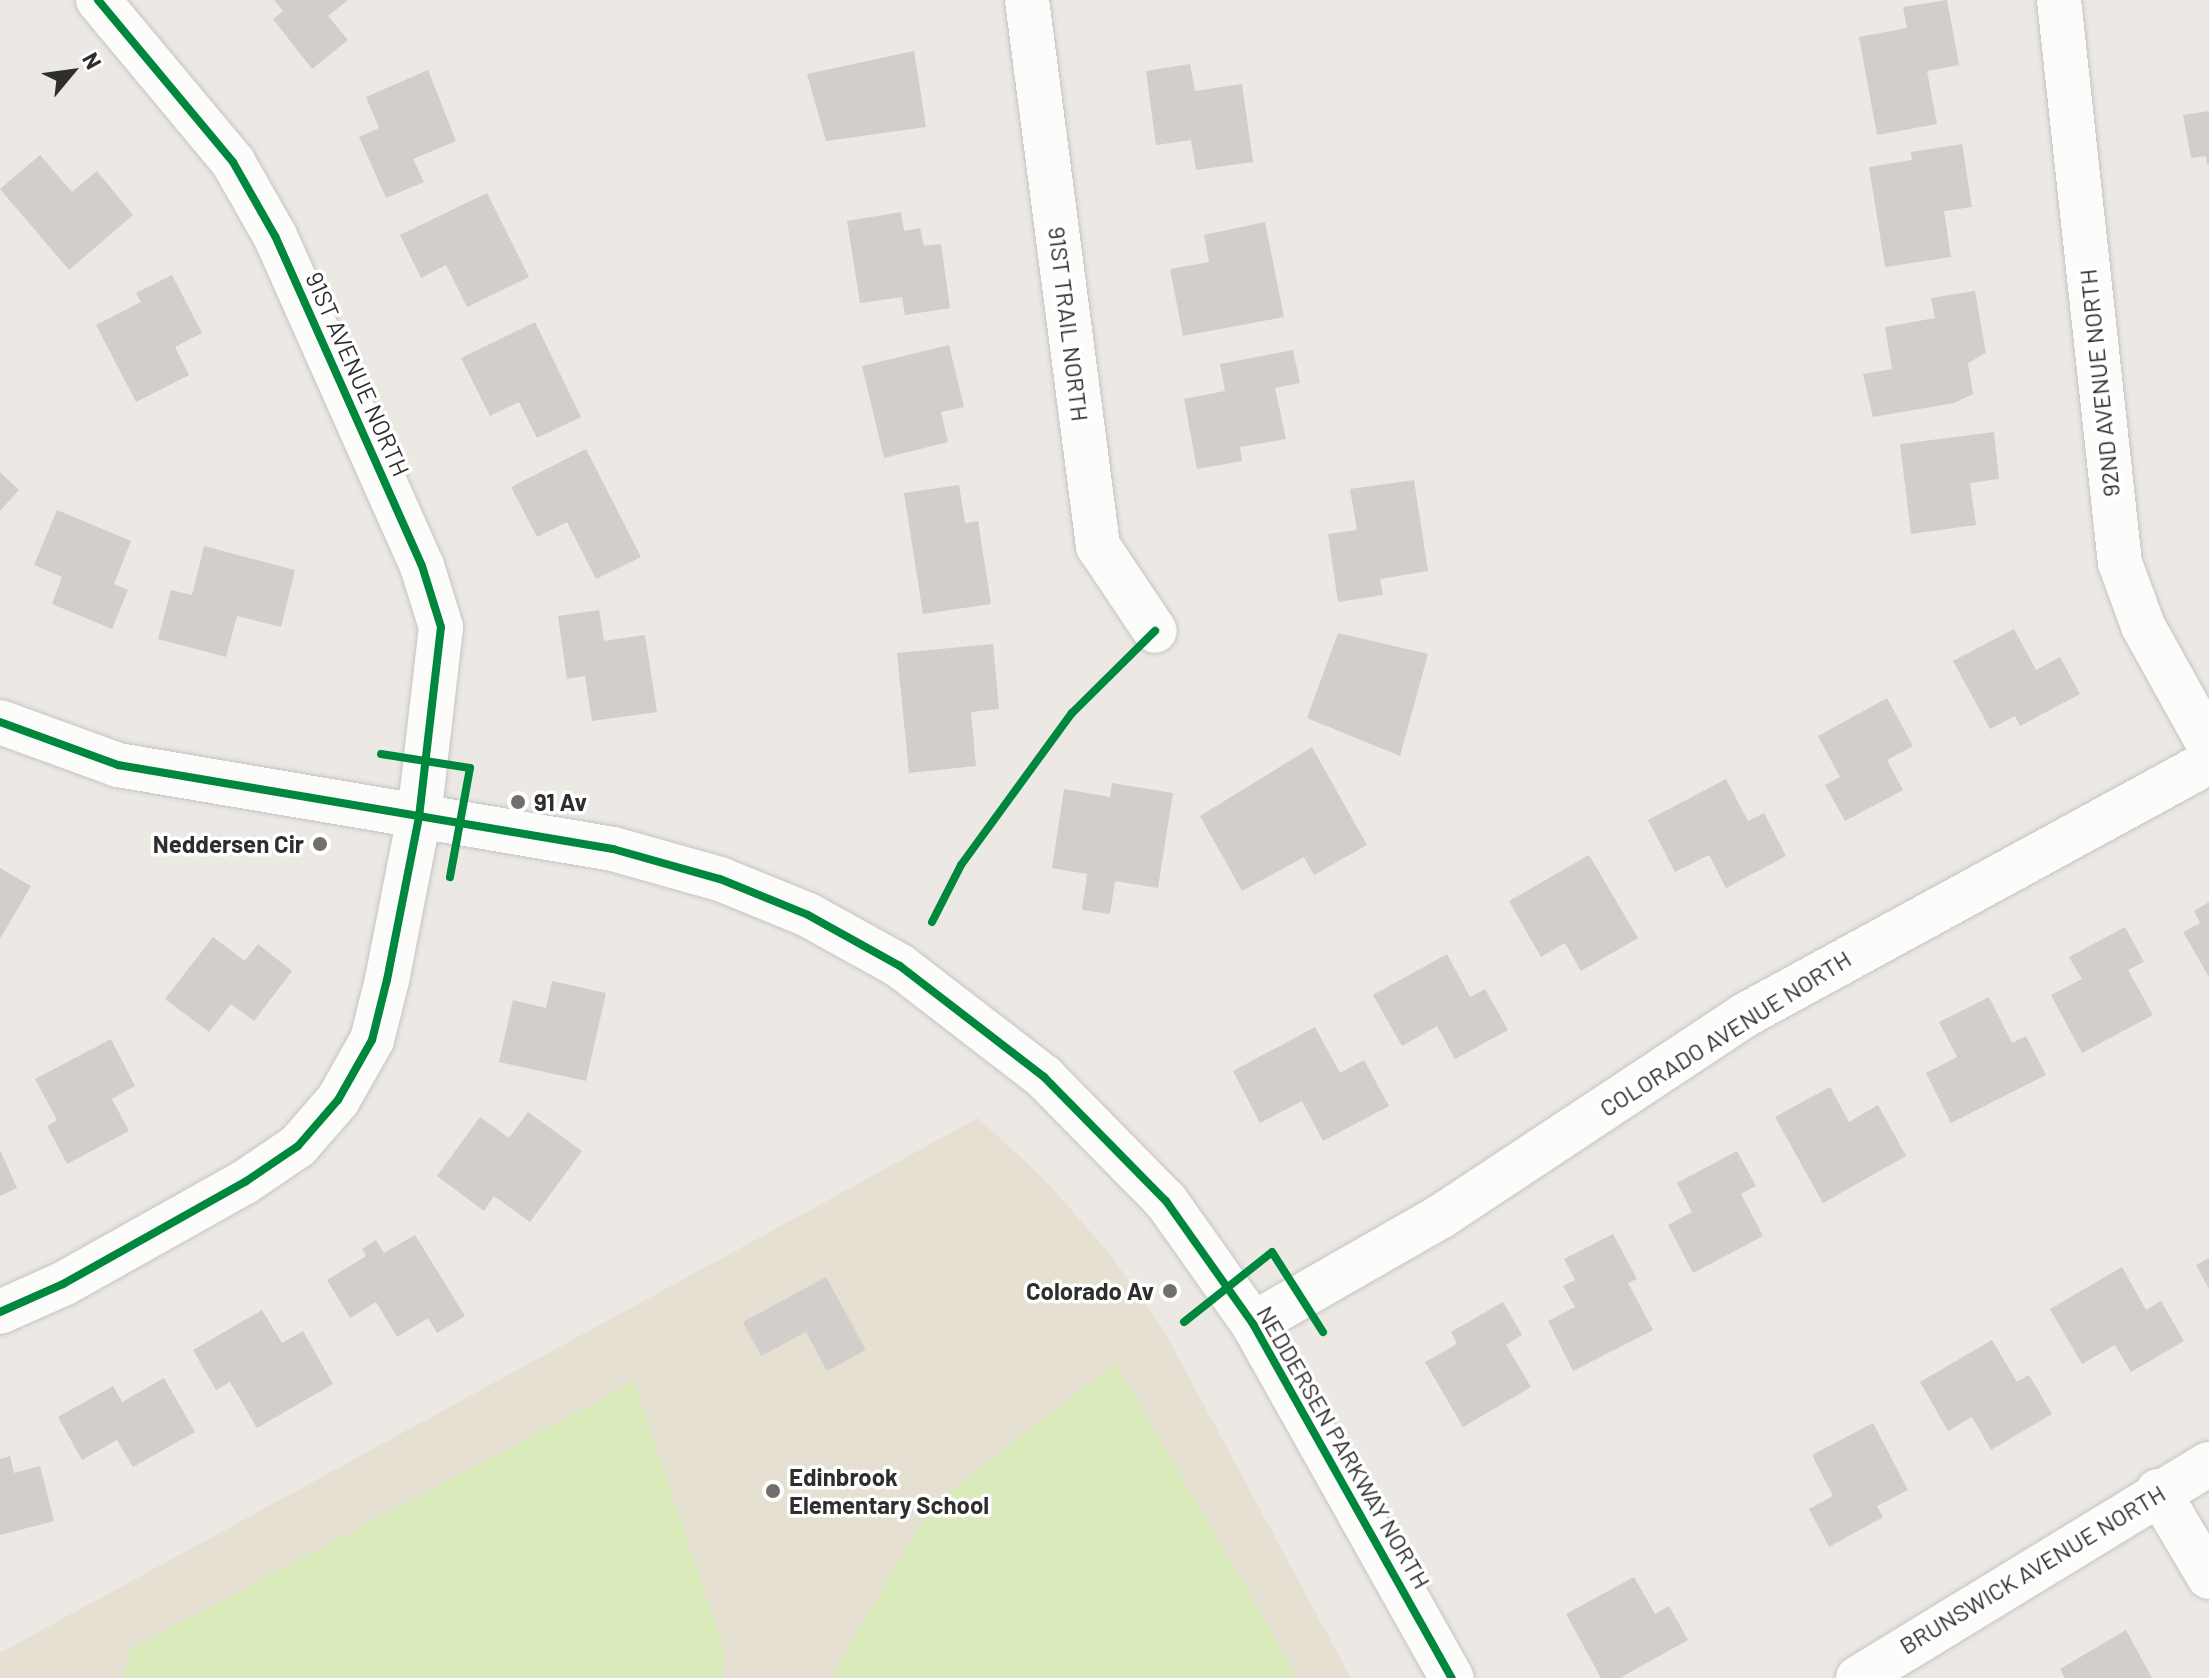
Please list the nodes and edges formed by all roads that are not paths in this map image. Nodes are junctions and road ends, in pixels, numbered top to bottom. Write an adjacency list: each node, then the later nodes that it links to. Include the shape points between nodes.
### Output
1 (98, 0): 8 (street, 91ST AVENUE NORTH, via 233,162 275,236 422,566 441,627)
2 (1027, 0): 4 (street, 91ST TRAIL NORTH, via 1098,546)
3 (2059, 0): 6 (street, 92ND AVENUE NORTH, via 2120,563 2143,626)
4 (1155, 631)
5 (0, 722): 8 (street, NEDDERSEN PARKWAY NORTH, via 118,765)
6 (2209, 745)
7 (2209, 762): 10 (street, COLORADO AVENUE NORTH, via 1745,1015 1440,1217)
8 (419, 817): 9 (street, 91ST AVENUE NORTH, via 372,1040 338,1100 298,1146 245,1182 63,1284); 10 (street, NEDDERSEN PARKWAY NORTH, via 613,849 720,879 808,915 900,966 1044,1077 1121,1150 1166,1201)
9 (0, 1312)
10 (1253, 1324): 14 (street, NEDDERSEN PARKWAY NORTH)
11 (2209, 1464): 12 (street, BRUNSWICK AVENUE NORTH)
12 (2158, 1491): 13 (street); 15 (street, BRUNSWICK AVENUE NORTH)
13 (2209, 1577)
14 (1452, 1678)
15 (1858, 1678)

